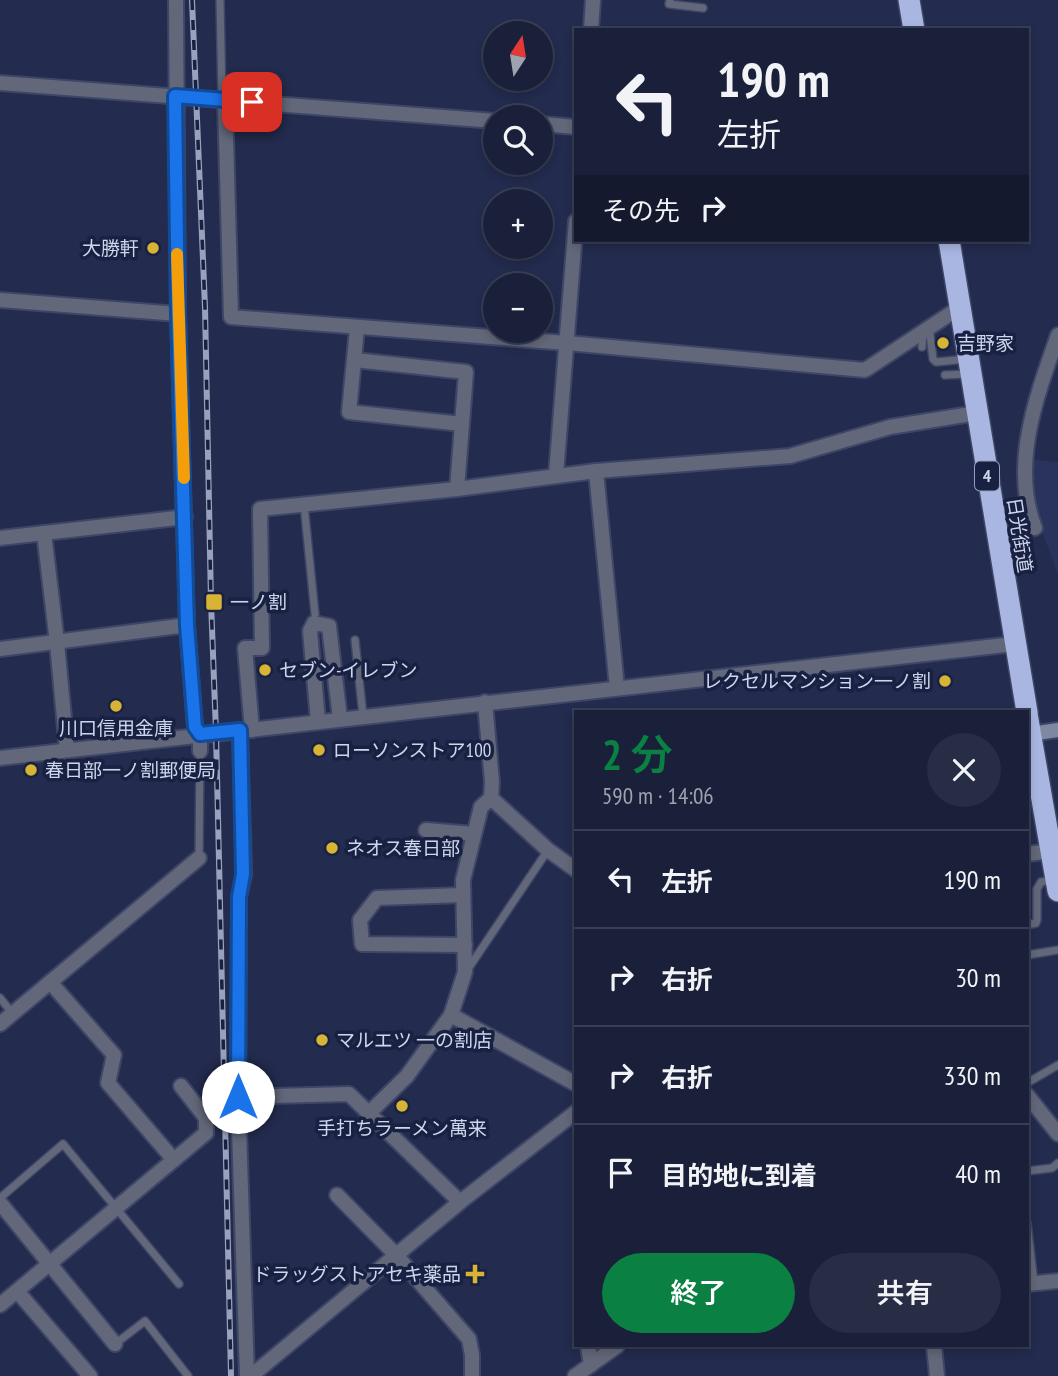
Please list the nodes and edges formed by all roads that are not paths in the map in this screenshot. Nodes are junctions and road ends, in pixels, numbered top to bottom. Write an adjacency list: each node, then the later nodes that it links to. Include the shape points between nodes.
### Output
1 (176, 0): 10 (street)
2 (220, 0): 11 (lane)
3 (593, 0): 7 (street)
4 (670, 0): 6 (lane, via 669,4)
5 (909, 0): 8 (highway)
6 (703, 8)
7 (591, 28)
8 (914, 28)
9 (0, 83): 10 (street)
10 (175, 96): 11 (street); 19 (street)
11 (223, 100): 12 (street); 20 (street, via 231,317)
12 (483, 120)
13 (553, 125): 14 (street)
14 (574, 127)
15 (574, 242): 23 (street)
16 (948, 242): 18 (highway, 日光街道 / 4)
17 (0, 300): 19 (street)
18 (959, 308): 21 (street); 27 (highway, 日光街道 / 4)
19 (178, 314): 35 (street)
20 (357, 328): 23 (street); 25 (street)
21 (926, 330): 23 (street, via 865,370); 24 (lane); 27 (lane, via 936,362)
22 (1058, 335): 26 (street)
23 (567, 343): 32 (street)
24 (922, 347)
25 (355, 360): 30 (street, via 466,372); 30 (street, via 349,412)
26 (1053, 363): 36 (street, via 1032,419 1025,458 1027,508)
27 (969, 366): 28 (lane); 29 (highway, 日光街道 / 4)
28 (945, 375)
29 (977, 413): 31 (street, via 927,416 790,456); 43 (highway, 日光街道 / 4)
30 (462, 424): 33 (street)
31 (596, 471): 32 (street); 45 (street)
32 (556, 475): 33 (street)
33 (457, 489): 34 (street)
34 (304, 505): 39 (lane); 53 (street, via 260,509 261,648 245,648)
35 (185, 517): 37 (street); 40 (street)
36 (1035, 528)
37 (44, 533): 38 (street); 42 (street)
38 (0, 538)
39 (315, 614)
40 (187, 625): 42 (street); 55 (street, via 195,727)
41 (355, 640): 48 (lane)
42 (57, 643): 44 (street); 56 (street)
43 (1014, 644): 45 (street); 47 (highway, 日光街道 / 4)
44 (0, 649)
45 (617, 688): 46 (street)
46 (485, 702): 48 (street); 59 (street)
47 (1026, 710)
48 (363, 716): 49 (street)
49 (340, 719): 51 (street); 51 (street, via 329,626 314,623 310,631)
50 (1029, 720): 54 (street)
51 (317, 721): 53 (street)
52 (1029, 726): 63 (highway, 日光街道 / 4)
53 (246, 730): 55 (street); 83 (street)
54 (1058, 730)
55 (200, 734): 56 (street); 57 (street)
56 (66, 750): 58 (street)
57 (200, 751): 65 (lane)
58 (0, 758)
59 (491, 798): 61 (street, via 481,807); 62 (street)
60 (426, 830): 61 (street)
61 (474, 834): 68 (street)
62 (548, 850): 66 (street); 73 (lane)
63 (1051, 851): 64 (street); 67 (highway, 日光街道 / 4)
64 (1029, 854)
65 (199, 858): 74 (street)
66 (574, 869)
67 (1057, 885): 69 (lane, via 1041,882 1037,920)
68 (463, 895): 70 (street); 70 (street, via 377,898 360,920 362,944)
69 (1029, 925)
70 (465, 945): 73 (street)
71 (1058, 950): 72 (lane)
72 (1029, 955)
73 (465, 972): 77 (street)
74 (50, 982): 76 (street); 88 (street, via 114,1055 108,1083)
75 (0, 998): 76 (lane)
76 (13, 1013): 78 (street)
77 (451, 1015): 81 (street); 85 (street, via 407,1076)
78 (0, 1024)
79 (1058, 1065): 80 (lane)
80 (1029, 1082)
81 (574, 1083)
82 (181, 1086): 88 (street, via 206,1118 206,1133)
83 (238, 1097): 85 (street, via 349,1094); 110 (street)
84 (1029, 1098): 87 (street)
85 (369, 1112): 93 (street)
86 (574, 1114): 93 (street)
87 (1058, 1134)
88 (174, 1160): 94 (street)
89 (1058, 1163): 90 (lane)
90 (1029, 1171)
91 (337, 1195): 96 (street)
92 (0, 1201): 94 (lane, via 64,1144); 97 (street)
93 (460, 1202): 96 (street)
94 (117, 1208): 97 (street); 99 (lane)
95 (1029, 1223): 100 (lane)
96 (397, 1256): 110 (street); 111 (street, via 468,1339)
97 (50, 1264): 101 (street); 103 (street)
98 (1058, 1282): 100 (street)
99 (179, 1284)
100 (1030, 1284)
101 (17, 1291): 102 (street); 108 (street)
102 (0, 1305)
103 (116, 1344): 109 (lane, via 145,1321)
104 (588, 1347): 107 (street)
105 (616, 1347): 107 (street)
106 (934, 1347): 113 (street)
107 (591, 1365): 112 (street)
108 (90, 1376)
109 (188, 1376)
110 (249, 1376)
111 (472, 1376)
112 (575, 1376)
113 (937, 1376)

